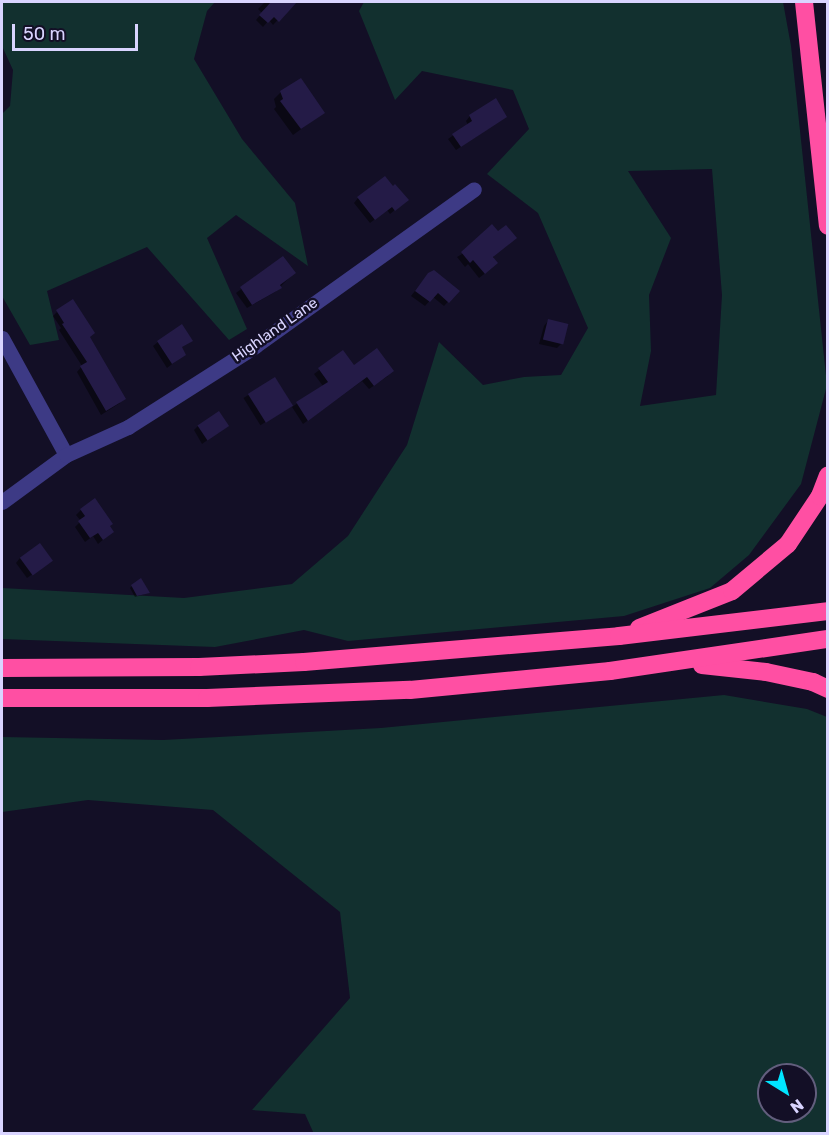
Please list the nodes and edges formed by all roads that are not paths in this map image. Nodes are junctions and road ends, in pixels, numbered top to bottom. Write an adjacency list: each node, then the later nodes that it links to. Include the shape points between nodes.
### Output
1 (804, 2): 3 (highway)
2 (474, 189): 5 (street, Highland Lane, via 279,330 155,412)
3 (828, 226)
4 (2, 338): 5 (street)
5 (66, 455): 7 (street, Highland Lane)
6 (828, 475): 9 (highway, via 820,496 788,544 732,591)
7 (2, 502)
8 (828, 611): 9 (highway)
9 (619, 636): 12 (highway, via 292,663)
10 (828, 639): 11 (highway)
11 (679, 662): 13 (highway, via 766,672); 14 (highway, via 551,678 351,693 174,699)
12 (2, 668)
13 (828, 689)
14 (2, 698)

